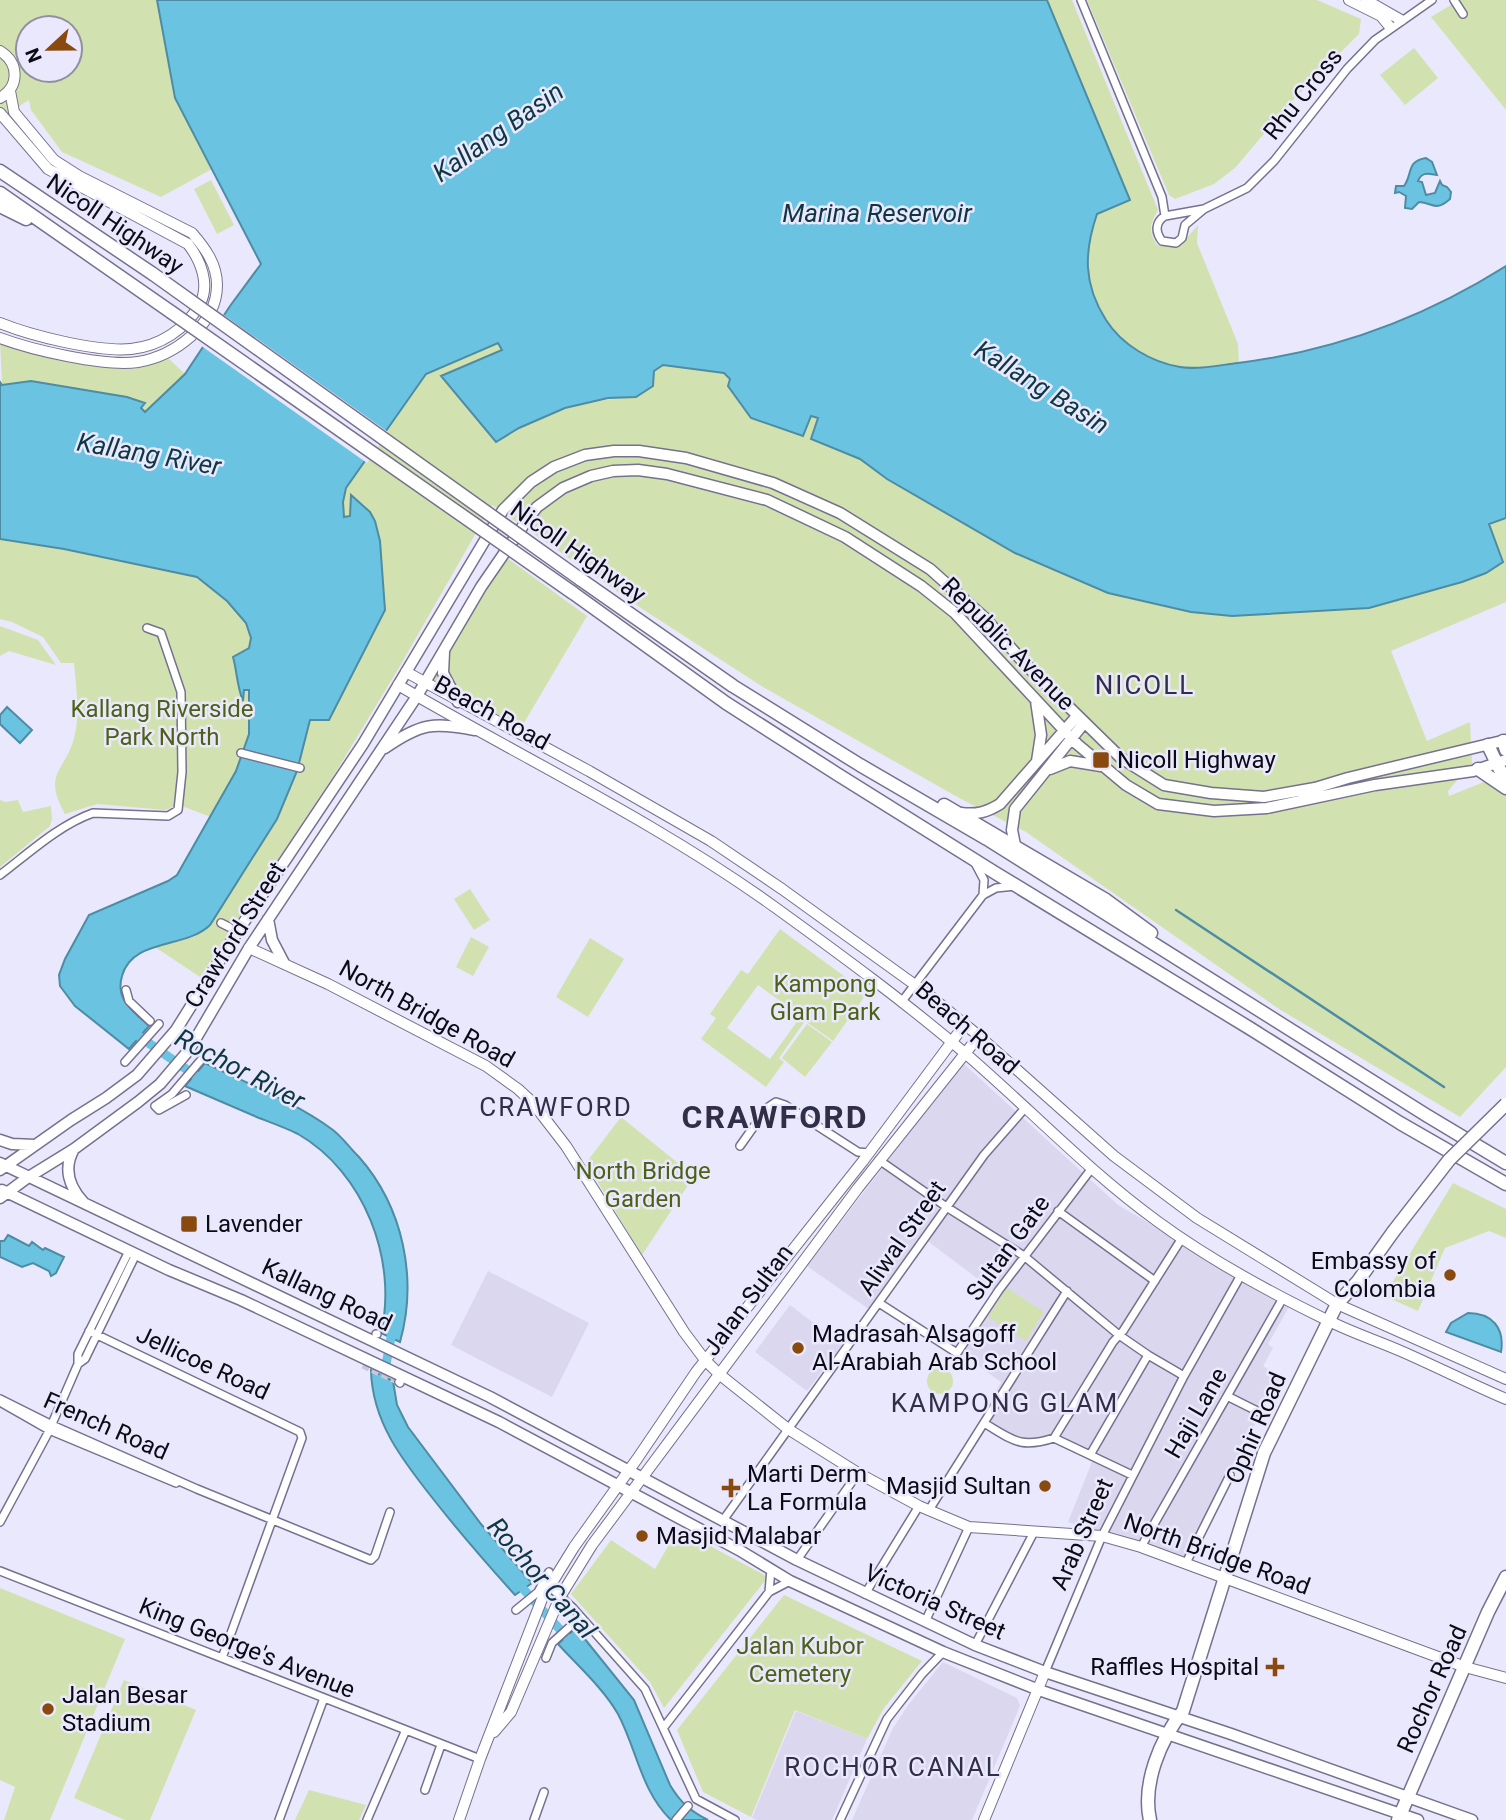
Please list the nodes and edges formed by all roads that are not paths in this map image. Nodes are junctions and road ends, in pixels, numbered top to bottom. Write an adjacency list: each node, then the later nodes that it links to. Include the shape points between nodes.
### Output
1 (1081, 0): 17 (street, via 1163,197)
2 (1349, 0): 8 (main road, via 1381,16)
3 (1366, 0): 7 (main road)
4 (1432, 0): 7 (street, Rhu Cross)
5 (1454, 0): 6 (street)
6 (1463, 14)
7 (1401, 20): 8 (street, Rhu Cross)
8 (1390, 27): 16 (street, Rhu Cross, via 1347,69 1259,177 1232,197)
9 (0, 51): 10 (main road, via 15,69)
10 (10, 91): 11 (main road); 19 (main road, via 14,112 54,160 192,233 205,248 218,286 214,304 191,336 164,355 137,362 107,362)
11 (0, 98)
12 (0, 113): 18 (main road, via 48,169 188,244 197,256 205,284 204,297 192,318 173,334 130,349 63,341)
13 (0, 162): 14 (highway)
14 (4, 173): 37 (highway, Nicoll Highway, bridge, via 733,686)
15 (2, 198): 46 (highway, Nicoll Highway, bridge, via 726,703)
16 (1203, 209): 17 (street, Rhu Cross); 17 (street, Rhu Cross, via 1185,225 1176,243 1158,236 1156,227)
17 (1166, 216)
18 (0, 323)
19 (0, 338)
20 (147, 628): 47 (street, via 161,633 181,692 178,810 168,817 84,816)
21 (445, 646): 23 (main road, Republic Avenue); 26 (main road, Republic Avenue, via 537,507 591,475 638,470 766,500 845,537 955,613); 27 (main road, via 443,673)
22 (405, 672): 23 (main road, Beach Road); 24 (main road, Crawford Street); 29 (main road, Republic Avenue, via 503,510 531,482 554,467 585,456 639,451 686,458 773,483 840,513 930,569 985,618)
23 (423, 683): 25 (main road, Crawford Street); 27 (main road, Beach Road)
24 (398, 685): 25 (main road, Beach Road); 62 (main road, Crawford Street)
25 (416, 696): 30 (main road, Beach Road); 34 (main road, Crawford Street)
26 (1036, 700): 31 (main road, Republic Avenue); 40 (main road)
27 (458, 702): 28 (main road, Beach Road)
28 (472, 709): 30 (main road, via 465,715); 53 (main road, Beach Road, via 710,841)
29 (1081, 720): 31 (main road); 33 (main road, Republic Avenue, via 1121,758 1164,785 1236,796 1264,797 1315,788)
30 (470, 728): 34 (main road, via 429,725); 55 (main road, Beach Road, via 691,849)
31 (1068, 734): 38 (main road, Republic Avenue); 40 (main road)
32 (1505, 744): 33 (main road, Republic Avenue)
33 (1489, 745): 36 (highway)
34 (380, 751): 50 (main road, Crawford Street)
35 (241, 753): 39 (street)
36 (1501, 762): 41 (main road, Republic Avenue); 42 (highway)
37 (860, 765): 44 (highway); 54 (highway, Nicoll Highway)
38 (1101, 766): 40 (main road, via 1070,761); 41 (main road, Republic Avenue, via 1158,804 1213,811 1267,807)
39 (300, 768)
40 (1040, 768): 44 (main road, via 988,812); 45 (main road, via 1016,809)
41 (1478, 769): 43 (highway)
42 (1506, 777)
43 (1506, 788)
44 (961, 813): 45 (highway)
45 (1015, 845): 54 (highway, via 1106,900)
46 (970, 858): 48 (highway, Nicoll Highway); 49 (street, via 984,880)
47 (0, 875)
48 (1016, 886): 49 (street); 83 (highway, Nicoll Highway)
49 (983, 895): 56 (street)
50 (268, 919): 51 (main road, Crawford Street); 52 (main road)
51 (249, 948): 52 (main road, North Bridge Road); 62 (main road, via 236,947 198,1007); 76 (main road, Crawford Street, via 189,1050 160,1084)
52 (284, 964): 102 (main road, North Bridge Road, via 486,1066 532,1102 566,1146)
53 (891, 967): 55 (main road, via 890,977); 56 (main road, Beach Road)
54 (1195, 969): 78 (highway, Nicoll Highway)
55 (878, 982): 58 (main road, Beach Road)
56 (915, 984): 58 (street); 61 (main road, Beach Road)
57 (126, 990): 59 (street, via 129,1001)
58 (903, 1000): 64 (main road, Beach Road)
59 (150, 1021)
60 (159, 1024): 67 (street)
61 (965, 1024): 63 (main road, Beach Road); 64 (main road, Jalan Sultan)
62 (174, 1032): 73 (main road, Crawford Street, via 143,1070)
63 (979, 1036): 65 (main road, Jalan Sultan); 71 (main road, Beach Road)
64 (952, 1042): 65 (main road, Beach Road); 77 (main road, Jalan Sultan)
65 (965, 1053): 70 (main road, Beach Road); 79 (main road, Jalan Sultan)
66 (201, 1060): 68 (street, via 172,1094 155,1105 159,1110)
67 (125, 1062)
68 (186, 1095)
69 (1506, 1104): 96 (highway, Ophir Road, bridge, via 1449,1160)
70 (1026, 1107): 75 (main road, Beach Road); 85 (street, Aliwal Street, via 984,1155)
71 (1082, 1129): 75 (main road, via 1070,1134); 96 (main road, Beach Road, via 1157,1190)
72 (0, 1140): 73 (main road)
73 (35, 1145): 80 (main road, Crawford Street)
74 (740, 1146): 77 (street, via 776,1102)
75 (1066, 1146): 81 (main road, Beach Road)
76 (74, 1149): 82 (main road, Crawford Street); 86 (main road, via 67,1164 69,1180)
77 (866, 1157): 79 (street); 102 (main road, Jalan Sultan)
78 (1506, 1163)
79 (876, 1164): 85 (street); 103 (main road, Jalan Sultan)
80 (2, 1166): 82 (main road, Kallang Road)
81 (1091, 1168): 87 (street, Sultan Gate); 88 (main road, Beach Road)
82 (27, 1178): 84 (main road, Crawford Street); 86 (main road, Kallang Road)
83 (1506, 1184)
84 (2, 1193): 89 (main road, Kallang Road)
85 (948, 1208): 90 (street); 95 (street, Aliwal Street)
86 (93, 1209): 101 (main road, Kallang Road, via 375,1336)
87 (1058, 1211): 90 (street, Sultan Gate); 92 (street)
88 (1182, 1238): 91 (main road, Beach Road); 92 (street)
89 (132, 1253): 98 (street); 106 (main road, Kallang Road, via 363,1357)
90 (1024, 1256): 93 (street); 95 (street, Sultan Gate, via 957,1353)
91 (1241, 1275): 94 (main road, Beach Road); 104 (street, Arab Street)
92 (1154, 1281): 99 (street)
93 (1067, 1291): 99 (street); 111 (street)
94 (1283, 1298): 97 (main road, Beach Road); 107 (street, Haji Lane)
95 (879, 1303): 113 (street, Aliwal Street)
96 (1337, 1304): 97 (highway, Ophir Road); 105 (main road, Beach Road)
97 (1329, 1321): 108 (main road, Beach Road); 138 (highway, Ophir Road, via 1264,1453)
98 (92, 1333): 112 (street, via 85,1359 78,1364); 126 (street, Jellicoe Road, via 300,1432 302,1438)
99 (1119, 1335): 100 (street); 114 (street)
100 (1148, 1355): 104 (street); 115 (street)
101 (408, 1357): 116 (main road, Victoria Street)
102 (705, 1360): 103 (main road, North Bridge Road); 116 (main road, Jalan Sultan)
103 (719, 1374): 113 (main road, North Bridge Road); 120 (main road, Jalan Sultan)
104 (1184, 1376): 118 (street, Arab Street)
105 (1506, 1378)
106 (400, 1380): 121 (main road, Victoria Street, via 499,1422)
107 (1227, 1396): 110 (street); 131 (street, Haji Lane)
108 (1506, 1399)
109 (0, 1400): 112 (street, French Road); 112 (street, French Road, via 33,1422)
110 (1261, 1413)
111 (984, 1423): 114 (street, via 1013,1440 1034,1445); 123 (street)
112 (51, 1427): 126 (street, French Road); 127 (street)
113 (789, 1429): 117 (main road, North Bridge Road); 125 (street, Aliwal Street)
114 (1054, 1438): 115 (street)
115 (1090, 1455): 118 (street)
116 (629, 1470): 120 (main road, Victoria Street); 121 (main road, Jalan Sultan)
117 (858, 1473): 123 (main road, North Bridge Road); 132 (street)
118 (1132, 1475): 130 (street, Arab Street)
119 (1230, 1475): 133 (street)
120 (643, 1477): 122 (main road, Jalan Sultan); 125 (main road, Victoria Street)
121 (619, 1485): 122 (main road, Victoria Street); 140 (main road, Jalan Sultan)
122 (632, 1492): 134 (main road, Victoria Street); 144 (main road, Jalan Sultan)
123 (924, 1508): 128 (main road, North Bridge Road); 142 (street)
124 (390, 1512): 126 (street, French Road, via 371,1560)
125 (724, 1519): 132 (main road, Victoria Street)
126 (272, 1520): 150 (street)
127 (0, 1521)
128 (969, 1527): 129 (main road, North Bridge Road); 146 (street)
129 (1034, 1532): 130 (main road, North Bridge Road); 148 (street)
130 (1102, 1536): 131 (main road, North Bridge Road); 153 (street, Arab Street)
131 (1142, 1547): 133 (main road, North Bridge Road)
132 (797, 1560): 142 (main road, Victoria Street)
133 (1186, 1563): 138 (main road, North Bridge Road)
134 (771, 1569): 139 (main road, Victoria Street); 141 (street)
135 (0, 1571): 150 (street, King George's Avenue)
136 (549, 1572): 143 (street)
137 (1506, 1577): 152 (highway, Rochor Road)
138 (1223, 1578): 152 (main road, North Bridge Road); 157 (highway, Ophir Road)
139 (790, 1581): 141 (street); 149 (main road, Victoria Street)
140 (549, 1586): 143 (main road, Jalan Sultan); 144 (street)
141 (769, 1592): 158 (street)
142 (865, 1594): 146 (main road, Victoria Street)
143 (540, 1595): 145 (street); 161 (main road, Jalan Sultan)
144 (561, 1597): 158 (street, via 636,1678); 161 (main road, Jalan Sultan, via 511,1712)
145 (518, 1609)
146 (925, 1622): 148 (main road, Victoria Street)
147 (572, 1625): 151 (street, via 552,1643)
148 (975, 1645): 153 (main road, Victoria Street)
149 (943, 1652): 155 (main road, Victoria Street); 175 (street, via 887,1719)
150 (222, 1658): 156 (street, King George's Avenue)
151 (546, 1658)
152 (1465, 1667): 154 (main road, North Bridge Road); 166 (highway, Rochor Road)
153 (1045, 1672): 155 (main road, Arab Street); 157 (main road, Victoria Street)
154 (1506, 1678)
155 (1039, 1690): 160 (main road, Victoria Street); 176 (main road, Arab Street)
156 (324, 1698): 159 (street, King George's Avenue); 169 (street)
157 (1179, 1716): 160 (highway, Ophir Road); 166 (main road, Victoria Street)
158 (664, 1727): 174 (street, via 696,1798)
159 (405, 1732): 162 (street, King George's Avenue); 170 (street)
160 (1168, 1735): 168 (main road, Victoria Street); 177 (highway, Ophir Road, via 1149,1786)
161 (489, 1737): 163 (main road, Jalan Sultan)
162 (441, 1745): 163 (street, King George's Avenue); 164 (street)
163 (480, 1759): 171 (main road, Jalan Sultan)
164 (425, 1790)
165 (544, 1792): 172 (street)
166 (1407, 1797): 168 (highway, Rochor Road); 179 (main road, Victoria Street)
167 (687, 1807): 173 (street)
168 (1399, 1817): 178 (main road, Victoria Street)
169 (279, 1820)
170 (367, 1820)
171 (459, 1820)
172 (534, 1820)
173 (676, 1820)
174 (735, 1820)
175 (840, 1820)
176 (984, 1820)
177 (1150, 1820)
178 (1418, 1820)
179 (1472, 1820)

